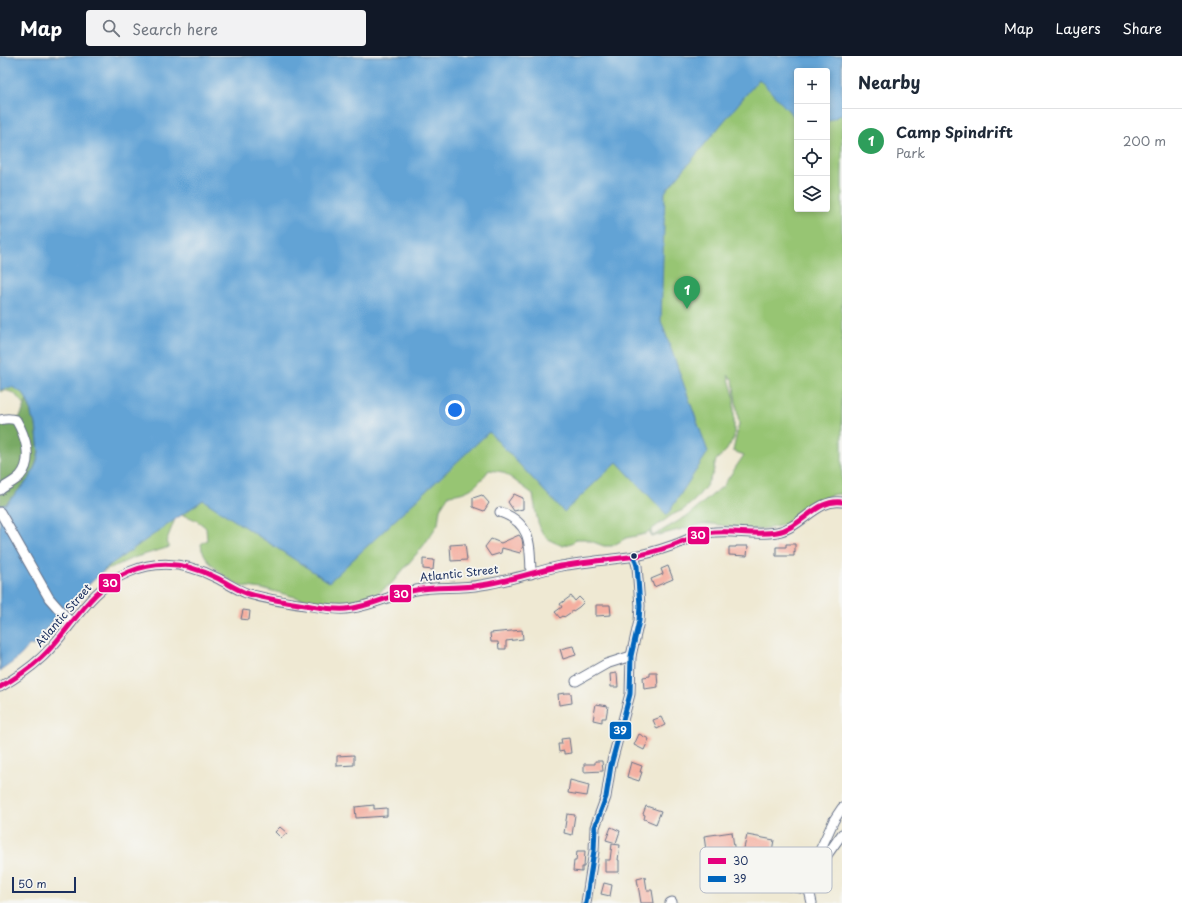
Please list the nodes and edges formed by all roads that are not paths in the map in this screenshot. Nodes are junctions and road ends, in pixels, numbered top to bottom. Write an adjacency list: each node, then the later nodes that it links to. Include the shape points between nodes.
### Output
1 (0, 420): 2 (street, via 16,420 24,435 27,453 25,468 21,475)
2 (0, 490)
3 (842, 502): 6 (street, Atlantic Street, via 830,502 780,532 708,533)
4 (0, 512): 8 (street, via 49,598)
5 (500, 512): 7 (street, via 520,522 529,545)
6 (634, 556): 7 (street, Atlantic Street, via 561,566); 9 (street, via 640,606)
7 (532, 574): 8 (street, Atlantic Street, via 479,586 419,589 361,606 326,609 245,593 203,572 182,565 160,564 129,572 112,581 97,593)
8 (71, 623): 11 (street, Atlantic Street, via 41,658)
9 (631, 656): 10 (street, via 606,664); 17 (street, via 630,694 611,765 606,797 595,828)
10 (576, 681)
11 (0, 687)
12 (842, 808): 14 (street)
13 (842, 834): 15 (street)
14 (821, 847)
15 (832, 848)
16 (810, 893): 18 (street)
17 (586, 903)
18 (812, 903)

